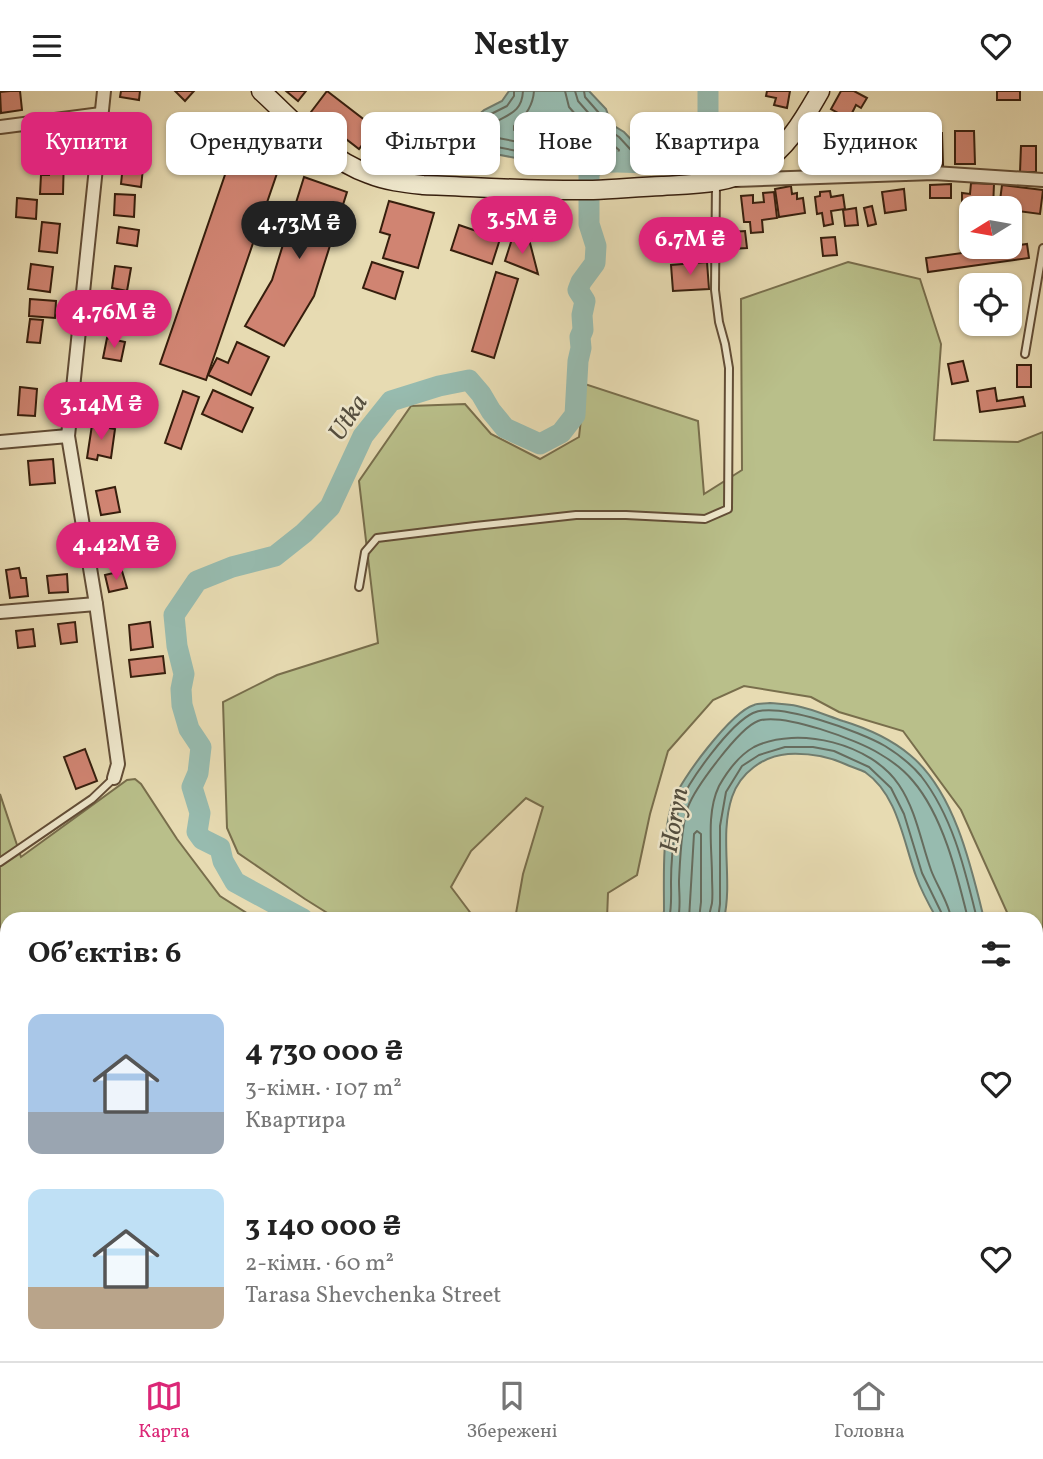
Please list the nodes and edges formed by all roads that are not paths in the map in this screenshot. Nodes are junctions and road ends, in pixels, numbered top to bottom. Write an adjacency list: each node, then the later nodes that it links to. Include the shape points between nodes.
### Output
1 (104, 91): 4 (street)
2 (261, 91): 9 (main road, via 327,151 370,175 400,183 605,190)
3 (820, 91): 9 (main road, via 800,126 771,157 754,169)
4 (101, 112)
5 (21, 124): 6 (street)
6 (0, 127)
7 (95, 175): 12 (street)
8 (1043, 180): 9 (street, via 934,173)
9 (716, 181): 14 (lane, via 715,290 729,368 728,509 705,519 576,515 377,538 365,552)
10 (1043, 248): 11 (lane)
11 (1025, 354)
12 (68, 436): 13 (street); 15 (street)
13 (0, 442)
14 (359, 587)
15 (96, 604): 16 (street); 17 (street, via 118,764)
16 (0, 612)
17 (114, 778): 18 (lane, via 92,799)
18 (0, 862)

